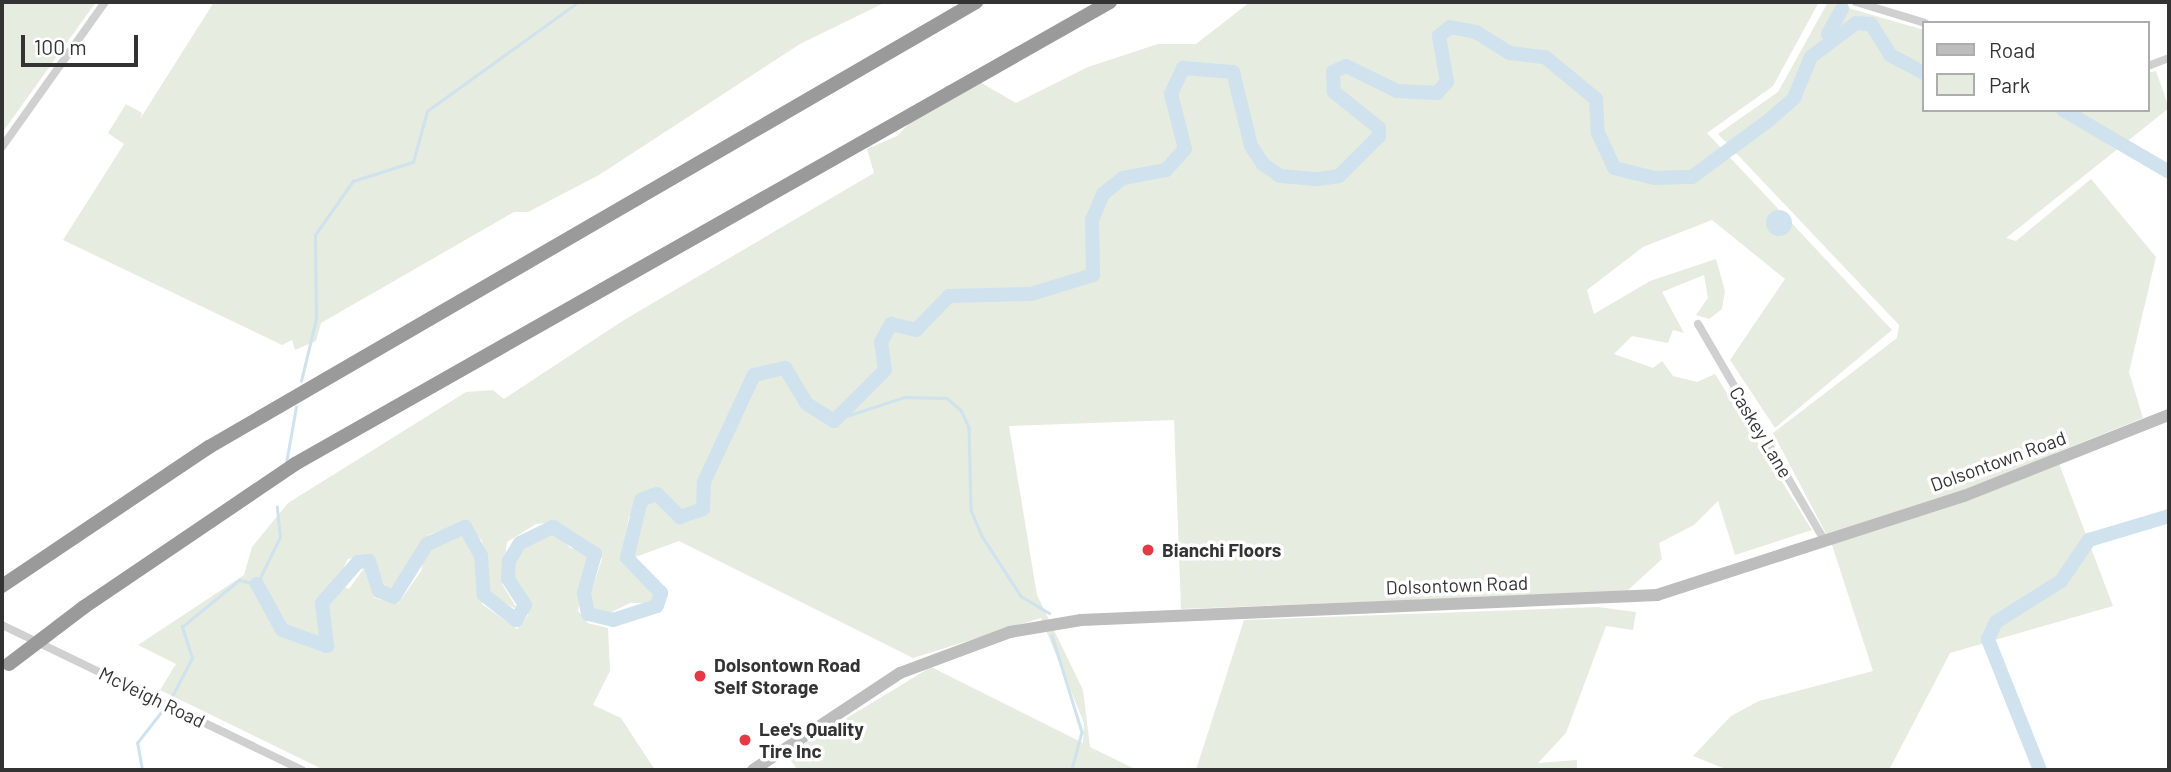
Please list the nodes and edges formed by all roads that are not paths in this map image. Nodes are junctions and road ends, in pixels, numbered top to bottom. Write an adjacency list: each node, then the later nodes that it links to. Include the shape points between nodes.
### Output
1 (104, 2): 10 (street)
2 (968, 2): 6 (highway)
3 (976, 2): 6 (highway)
4 (1110, 2): 16 (highway, bridge, via 295,464 84,607)
5 (1856, 2): 7 (street)
6 (954, 15): 14 (highway, via 228,435)
7 (1923, 22)
8 (2169, 58): 9 (street)
9 (2150, 65)
10 (2, 147)
11 (1698, 324): 13 (street, Caskey Lane)
12 (2169, 415): 13 (street, Dolsontown Road, via 1964,496)
13 (1824, 540): 18 (street, Dolsontown Road, via 1643,598 1037,626 900,673)
14 (2, 586)
15 (2, 625): 17 (street, McVeigh Road)
16 (5, 667)
17 (302, 770)
18 (752, 770)

